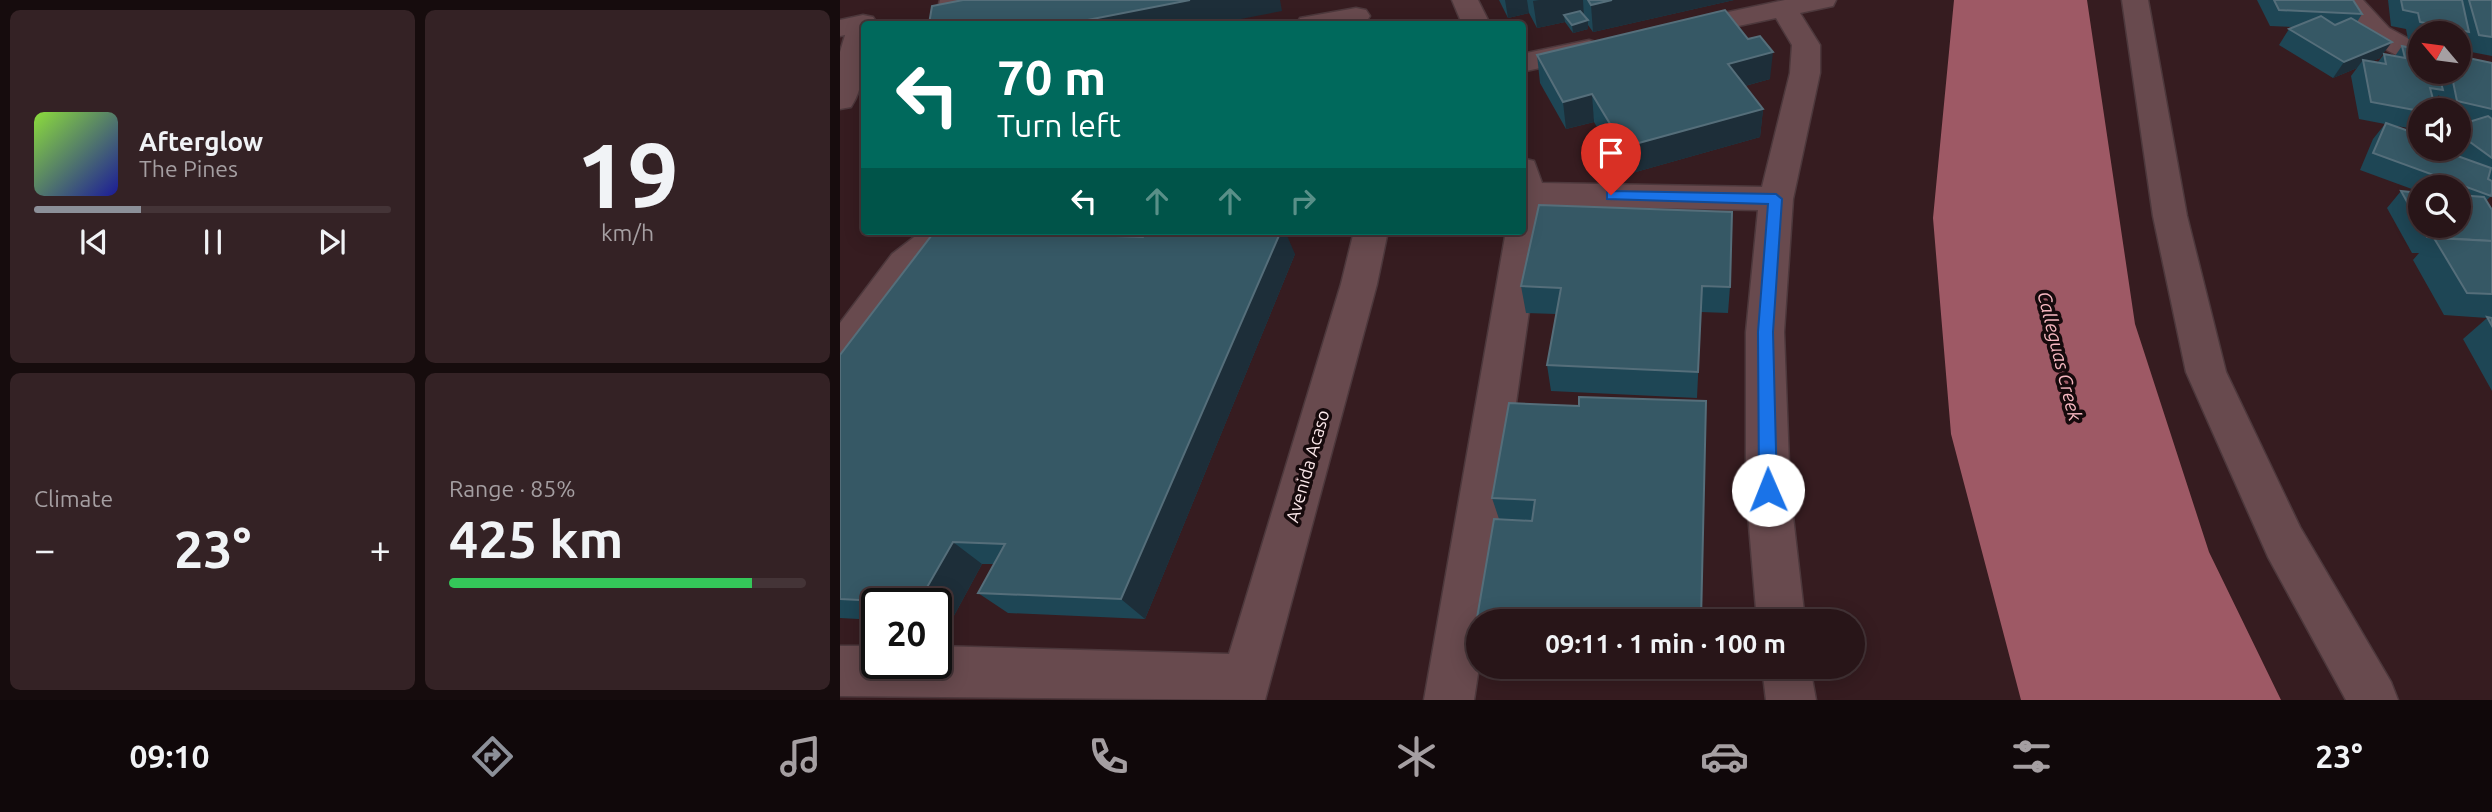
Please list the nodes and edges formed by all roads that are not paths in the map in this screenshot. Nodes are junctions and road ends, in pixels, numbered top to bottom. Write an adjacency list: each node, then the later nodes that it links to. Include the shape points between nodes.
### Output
1 (1465, 0): 9 (street)
2 (1823, 0): 5 (street)
3 (2135, 0): 27 (street, via 2170,216 2206,372 2284,542)
4 (2349, 0): 12 (street, via 2385,41)
5 (1784, 9): 10 (street); 16 (street, via 1806,45 1805,73)
6 (1356, 13): 8 (street)
7 (858, 17): 14 (street)
8 (1323, 21)
9 (1475, 21)
10 (1653, 36)
11 (1614, 44): 13 (street)
12 (2408, 50)
13 (1526, 62)
14 (840, 100)
15 (1526, 186): 16 (street)
16 (1776, 199): 21 (street, via 1765,332 1768,490)
17 (948, 235): 20 (street, via 926,244 903,267)
18 (1370, 235): 24 (street, Avenida Acaso)
19 (1518, 235): 25 (street)
20 (840, 353)
21 (1780, 609)
22 (840, 671): 24 (street, via 974,671)
23 (1788, 679): 26 (street)
24 (1243, 690)
25 (1449, 700)
26 (1791, 700)
27 (2373, 700)

